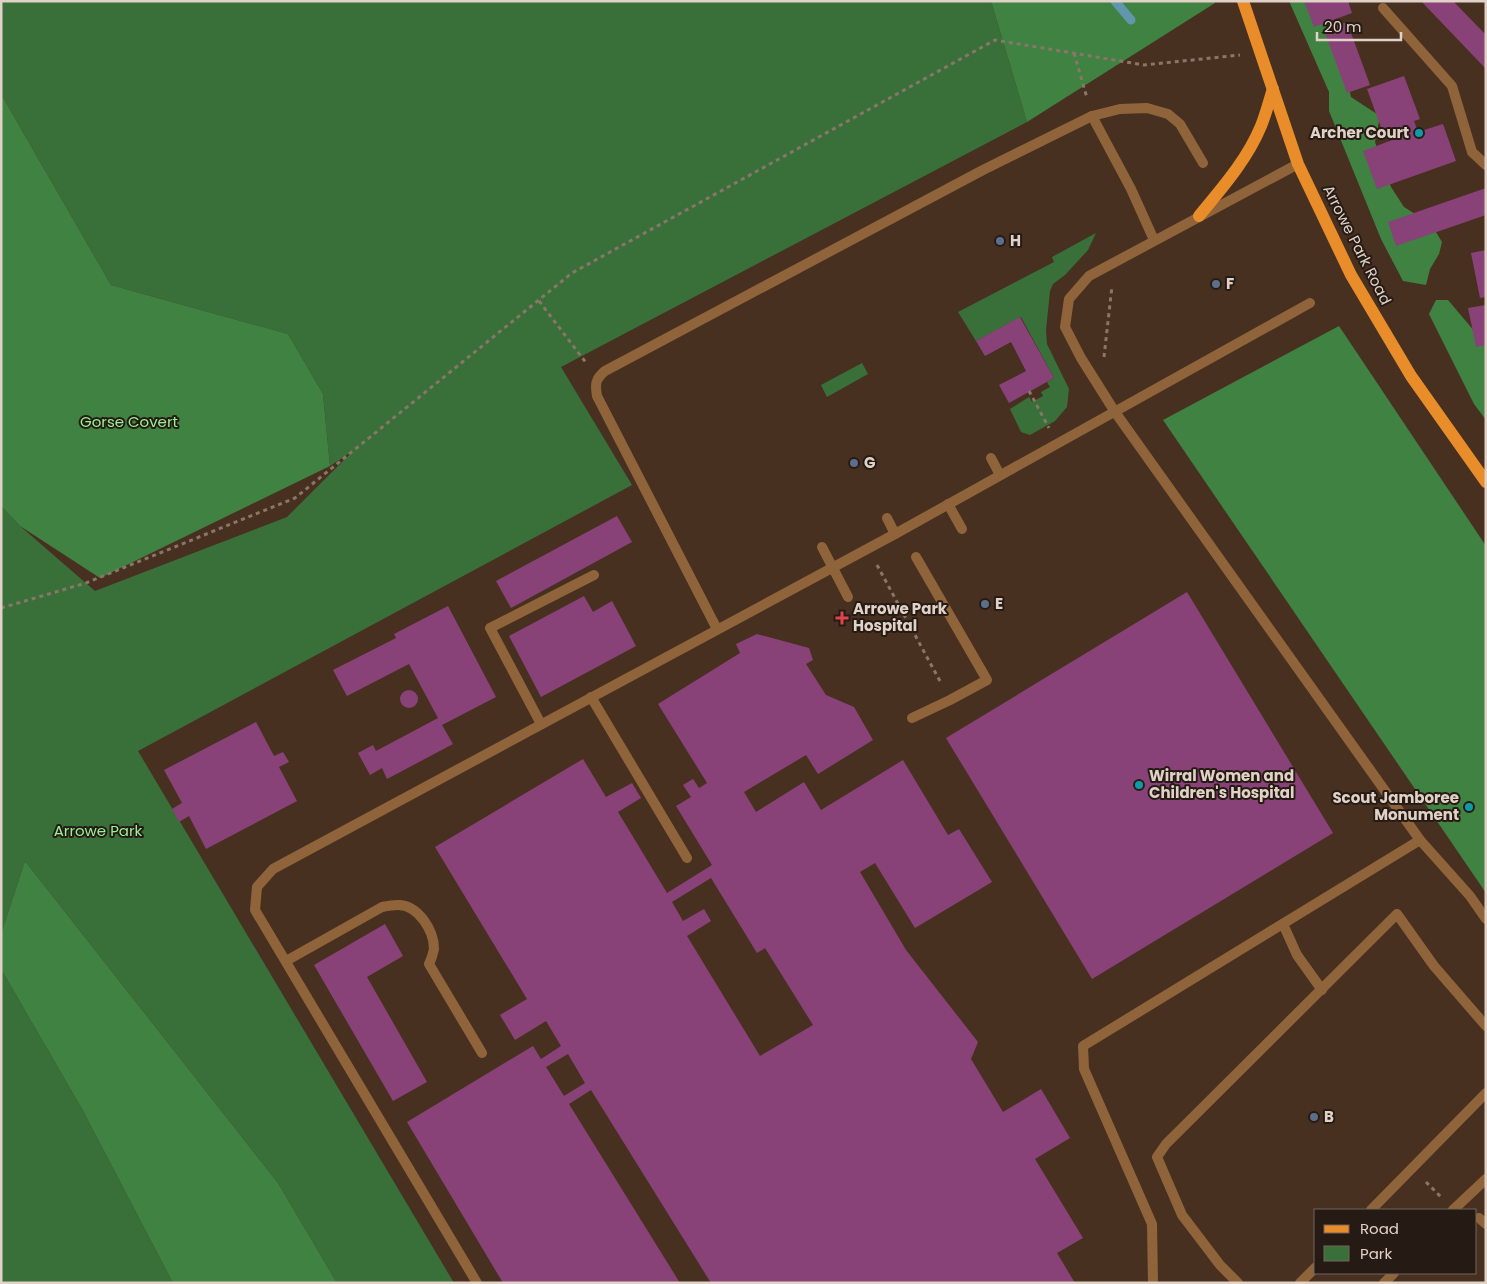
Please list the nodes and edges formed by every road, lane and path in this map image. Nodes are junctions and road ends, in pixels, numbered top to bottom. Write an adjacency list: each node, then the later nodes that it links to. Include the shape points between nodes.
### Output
1 (1243, 1): 4 (main road, Arrowe Park Road)
2 (1383, 8): 9 (street, via 1452,86 1472,152)
3 (1074, 53): 4 (path, via 1144,65); 6 (path); 13 (path, via 995,40 572,273)
4 (1261, 53): 5 (main road, Arrowe Park Road)
5 (1273, 89): 8 (main road, Arrowe Park Road); 10 (main road, via 1250,150)
6 (1092, 116): 7 (street, via 1120,109 1147,108 1168,114 1180,124); 11 (street); 15 (street, via 983,170)
7 (1202, 163)
8 (1298, 164): 10 (street); 22 (main road, Arrowe Park Road, via 1351,275 1411,376)
9 (1486, 165)
10 (1199, 216): 11 (street)
11 (1154, 240): 12 (street)
12 (1106, 266): 16 (path, via 1113,282); 16 (street, via 1089,276 1069,299 1065,327)
13 (538, 300): 15 (path); 33 (path, via 295,498 86,583)
14 (1310, 303): 18 (street)
15 (597, 378): 34 (street, via 596,396)
16 (1100, 387): 18 (street)
17 (1029, 391): 19 (path)
18 (1115, 412): 19 (street); 39 (street)
19 (1058, 444): 21 (street)
20 (991, 458): 21 (street)
21 (1000, 475): 23 (street)
22 (1486, 482)
23 (948, 504): 25 (street); 26 (street)
24 (886, 518): 26 (street)
25 (962, 529)
26 (895, 534): 28 (street)
27 (822, 547): 30 (street)
28 (867, 547): 30 (street); 36 (path)
29 (916, 557): 36 (street, via 987,680)
30 (832, 566): 32 (street); 34 (street)
31 (594, 575): 38 (street, via 490,628)
32 (848, 597)
33 (1, 608)
34 (717, 630): 35 (street)
35 (591, 697): 38 (street); 40 (street)
36 (950, 700): 37 (street)
37 (912, 718)
38 (541, 724): 45 (street, via 273,870 257,887 255,910)
39 (1420, 840): 41 (street); 44 (street)
40 (687, 858)
41 (1470, 896): 42 (street); 43 (street)
42 (1486, 902)
43 (1486, 919)
44 (1284, 924): 46 (street, via 1297,955); 58 (street, via 1083,1046 1084,1069 1152,1224)
45 (286, 961): 48 (street, via 382,907 399,905 414,911 426,923 433,940 434,951 429,964); 57 (street)
46 (1322, 990): 47 (street, via 1397,914 1434,966); 59 (street, via 1157,1156 1182,1215)
47 (1486, 1026)
48 (482, 1053)
49 (1486, 1093): 50 (street)
50 (1412, 1169): 52 (street); 53 (path)
51 (1486, 1179): 54 (street)
52 (1372, 1209)
53 (1453, 1209)
54 (1455, 1209)
55 (1314, 1271): 60 (street)
56 (1393, 1274): 61 (street)
57 (477, 1283)
58 (1153, 1283)
59 (1238, 1283)
60 (1300, 1283)
61 (1384, 1283)

